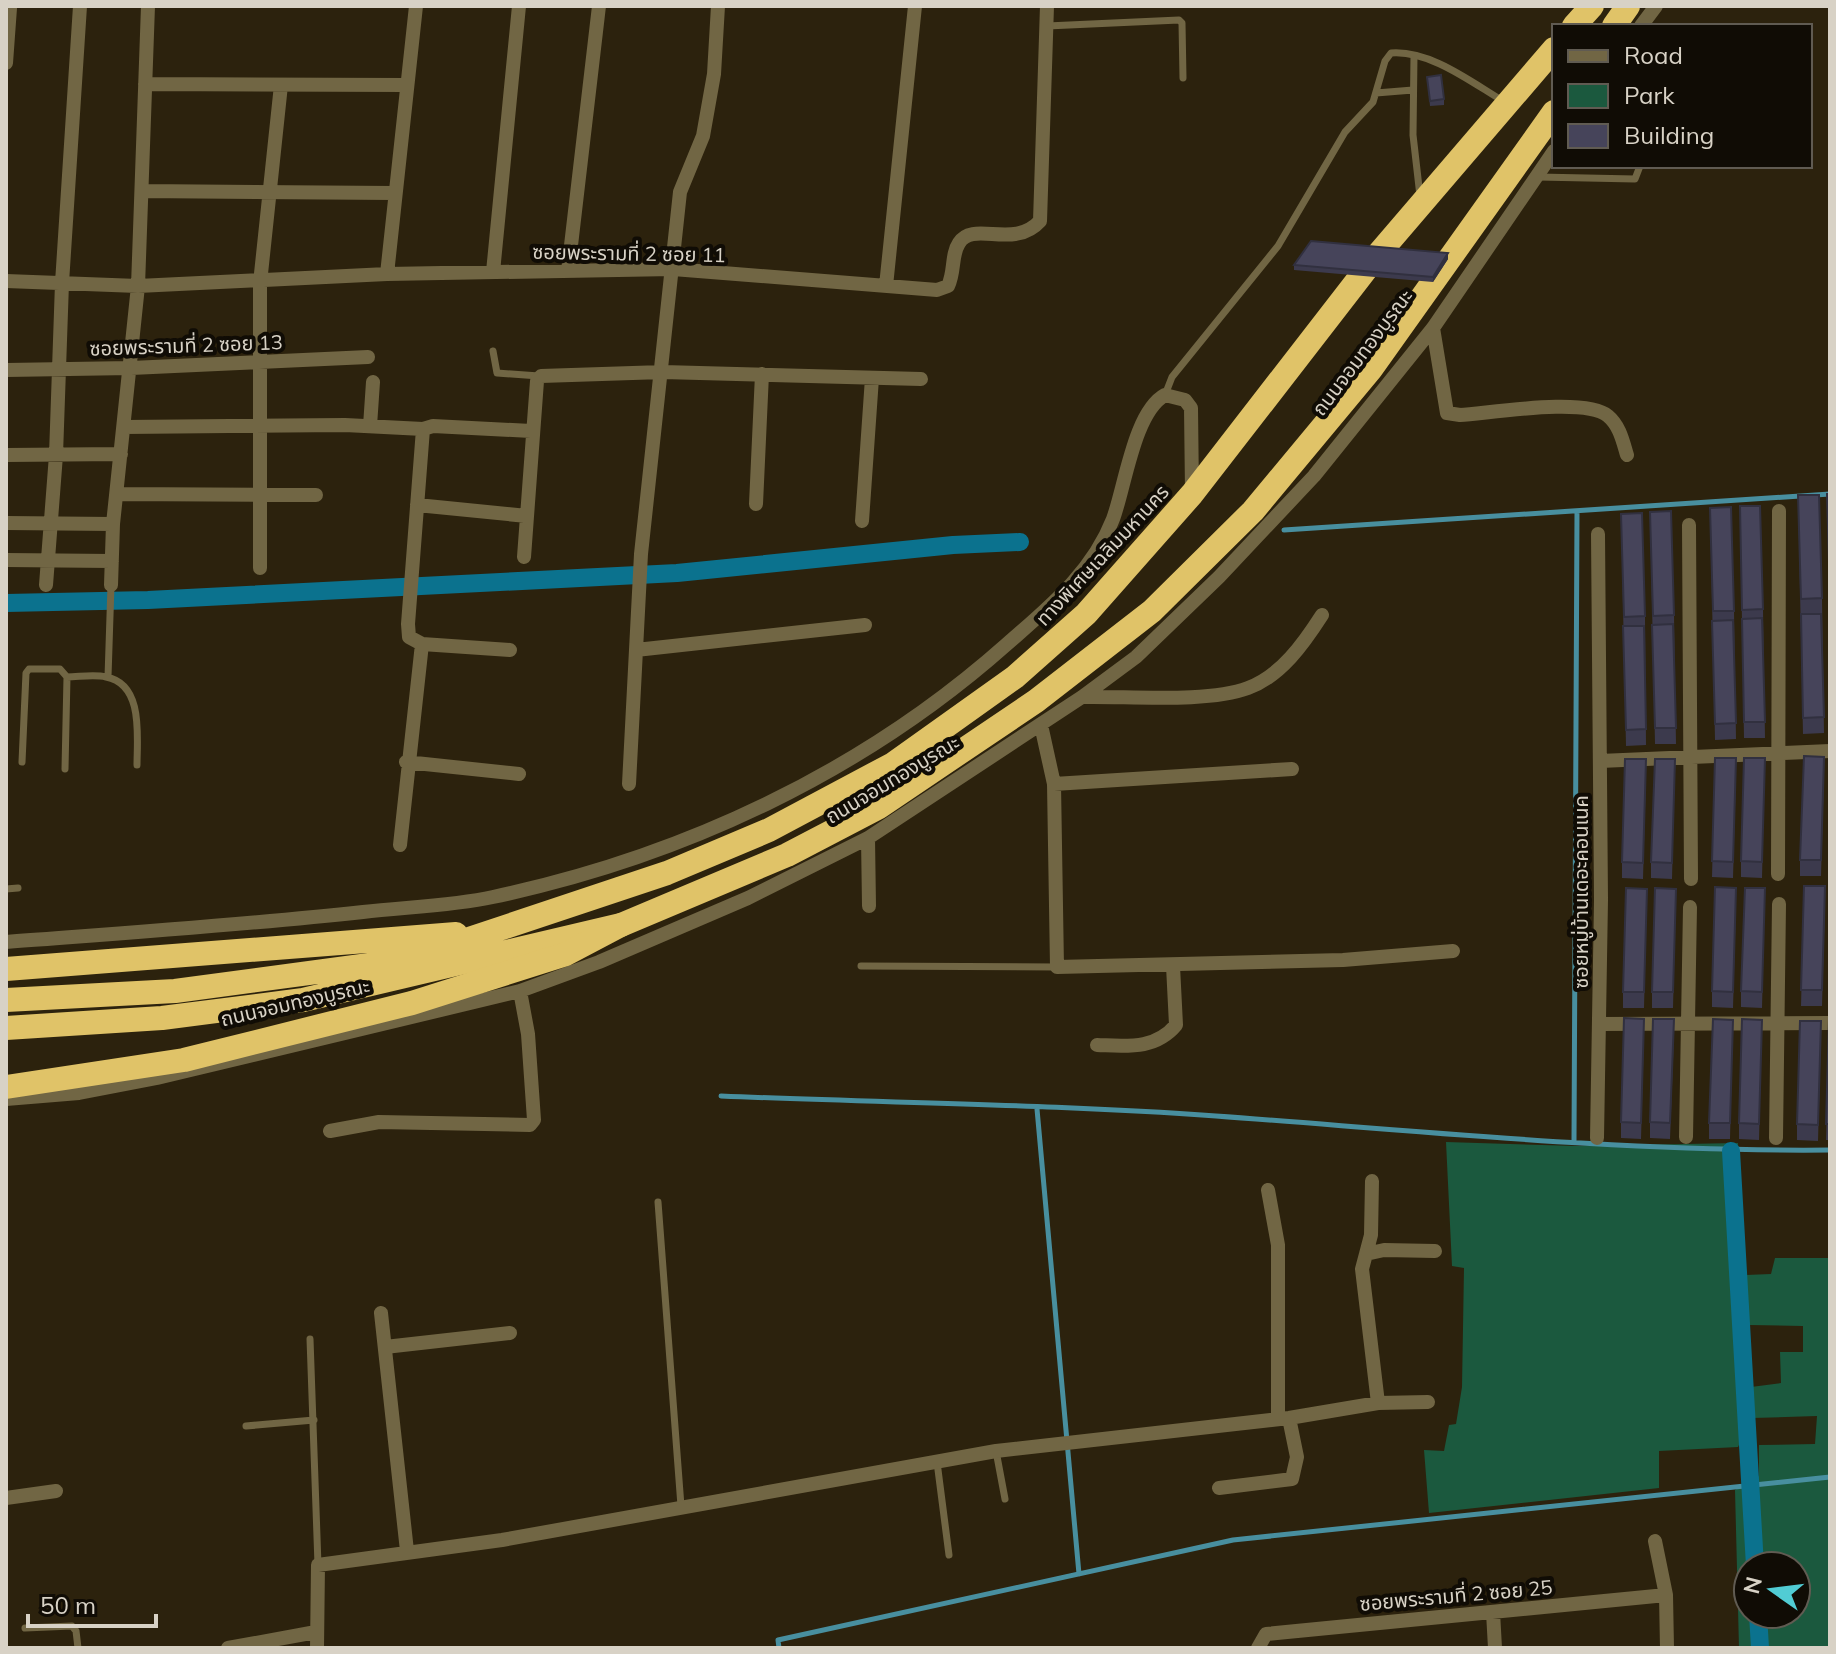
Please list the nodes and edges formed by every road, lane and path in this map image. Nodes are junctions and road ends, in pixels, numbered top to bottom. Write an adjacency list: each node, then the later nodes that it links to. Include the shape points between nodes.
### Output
1 (80, 6): 43 (street)
2 (148, 6): 23 (street)
3 (416, 6): 25 (street)
4 (519, 6): 40 (street)
5 (599, 6): 39 (street)
6 (718, 6): 38 (street, via 709,105 698,152 681,181)
7 (915, 6): 46 (street)
8 (1047, 6): 18 (street, ซอยพระรามที่ 2 ซอย 11)
9 (1592, 6): 14 (highway)
10 (1628, 6): 15 (highway)
11 (1635, 6): 16 (street)
12 (1656, 6): 17 (street)
13 (6, 8): 21 (street)
14 (1576, 24)
15 (1615, 24)
16 (1622, 24)
17 (1642, 24)
18 (1047, 26): 22 (lane, via 1179,20); 46 (street, ซอยพระรามที่ 2 ซอย 11, via 1040,221 1031,232 1018,236 971,234 961,239 948,286)
19 (1552, 51): 28 (highway, ทางพิเศษเฉลิมมหานคร)
20 (1414, 56): 26 (lane); 27 (lane, via 1391,53); 28 (lane, via 1445,67)
21 (6, 63)
22 (1183, 78)
23 (145, 84): 24 (street); 34 (street)
24 (281, 85): 25 (street); 35 (street)
25 (406, 85): 36 (street)
26 (1413, 90): 27 (lane); 37 (lane)
27 (1376, 93): 60 (lane, via 1345,132 1278,246 1172,377)
28 (1507, 103): 37 (highway, ทางพิเศษเฉลิมมหานคร)
29 (1552, 115): 121 (highway, via 1371,369 1253,511 1152,611 1036,701 879,807 787,855)
30 (1552, 124): 137 (street, ถนนจอมทองบูรณะ, via 1403,332 1248,526 1118,645 1039,709 954,766 821,846 628,934 378,1004 141,1058)
31 (1552, 154): 33 (street, ถนนจอมทองบูรณะ)
32 (1639, 168): 33 (lane, via 1635,179)
33 (1536, 177): 47 (street, ถนนจอมทองบูรณะ)
34 (142, 191): 35 (street); 45 (street)
35 (271, 192): 36 (street); 44 (street)
36 (394, 193): 41 (street)
37 (1422, 203): 72 (highway, ทางพิเศษเฉลิมมหานคร)
38 (673, 269): 39 (street, ซอยพระรามที่ 2 ซอย 11); 46 (street, ซอยพระรามที่ 2 ซอย 11); 54 (street)
39 (568, 271): 40 (street, ซอยพระรามที่ 2 ซอย 11)
40 (493, 272): 41 (street, ซอยพระรามที่ 2 ซอย 11)
41 (387, 274): 44 (street, ซอยพระรามที่ 2 ซอย 11)
42 (6, 281): 43 (street, ซอยพระรามที่ 2 ซอย 11)
43 (62, 283): 45 (street, ซอยพระรามที่ 2 ซอย 11); 52 (street)
44 (260, 283): 45 (street, ซอยพระรามที่ 2 ซอย 11); 50 (street)
45 (138, 286): 51 (street)
46 (886, 286)
47 (1433, 328): 69 (street, via 1447,413 1598,410 1618,428); 98 (street, ถนนจอมทองบูรณะ, via 1314,476 1219,577 1136,657)
48 (493, 351): 56 (lane, via 497,373)
49 (368, 357): 50 (street, ซอยพระรามที่ 2 ซอย 13)
50 (260, 363): 51 (street, ซอยพระรามที่ 2 ซอย 13); 63 (street)
51 (131, 368): 52 (street, ซอยพระรามที่ 2 ซอย 13); 62 (street)
52 (59, 369): 53 (street, ซอยพระรามที่ 2 ซอย 13); 68 (street)
53 (6, 370)
54 (663, 372): 55 (street); 56 (street); 95 (street, via 641,554)
55 (762, 374): 57 (street); 74 (street)
56 (541, 376): 65 (street)
57 (872, 378): 58 (street); 78 (street)
58 (921, 379)
59 (373, 382): 61 (street)
60 (1165, 395): 72 (street, via 1185,400 1191,408); 123 (street, via 1144,420 1112,521 1064,594 958,688 848,761 734,821 619,865 491,898 271,922)
61 (370, 426): 63 (street); 64 (street)
62 (124, 427): 63 (street); 66 (street)
63 (260, 427): 71 (street)
64 (423, 429): 65 (street); 75 (street)
65 (531, 431): 77 (street)
66 (121, 454): 68 (street); 70 (street)
67 (6, 455): 68 (street)
68 (56, 455): 80 (street)
69 (1627, 455)
70 (116, 494): 71 (street); 81 (street)
71 (260, 494): 73 (street); 88 (street)
72 (1192, 494): 122 (highway, ทางพิเศษเฉลิมมหานคร, via 1086,614 1027,667 893,764 667,873)
73 (316, 495)
74 (756, 504)
75 (417, 505): 77 (street); 93 (street, via 409,637)
76 (1779, 511): 101 (street)
77 (527, 516): 84 (street)
78 (862, 521)
79 (6, 523): 80 (street)
80 (50, 523): 81 (street); 86 (street)
81 (113, 524): 87 (street)
82 (1689, 525): 102 (street)
83 (1598, 534): 103 (street, ซอยหมู่บ้านเดอะคอนเนค)
84 (524, 557)
85 (6, 560): 86 (street)
86 (48, 560): 87 (street); 89 (street)
87 (112, 561): 90 (street)
88 (260, 568)
89 (46, 585)
90 (111, 585): 97 (lane)
91 (1322, 615): 98 (street, via 1302,645 1251,687 1225,695)
92 (865, 625): 95 (street)
93 (422, 644): 94 (street); 105 (street)
94 (510, 650)
95 (636, 650): 110 (street)
96 (67, 677): 97 (lane); 104 (lane, via 60,669 26,673); 107 (lane)
97 (108, 677): 106 (lane, via 137,709)
98 (1082, 697): 99 (street, ถนนจอมทองบูรณะ)
99 (1041, 725): 111 (street); 112 (street, ถนนจอมทองบูรณะ)
100 (1830, 751): 101 (street)
101 (1780, 754): 102 (street); 114 (street)
102 (1691, 757): 103 (street); 115 (street)
103 (1600, 761): 132 (street, ซอยหมู่บ้านเดอะคอนเนค)
104 (22, 762)
105 (406, 762): 109 (street); 113 (street)
106 (137, 765)
107 (65, 769)
108 (1292, 769): 111 (street)
109 (519, 774)
110 (629, 784)
111 (1054, 784): 127 (street)
112 (868, 838): 119 (street); 129 (street, ถนนจอมทองบูรณะ, via 734,904)
113 (400, 845)
114 (1778, 874)
115 (1691, 879)
116 (18, 888): 117 (lane)
117 (6, 889)
118 (1779, 904): 134 (street)
119 (869, 906)
120 (1690, 907): 133 (street)
121 (621, 925): 135 (highway, bridge, via 303,1000 162,1018); 138 (highway, bridge, via 566,954 412,1003 184,1060)
122 (498, 930): 128 (highway); 130 (highway, via 406,960 175,991)
123 (6, 942)
124 (1453, 951): 126 (street)
125 (861, 966): 127 (lane)
126 (1173, 966): 127 (street); 136 (street, via 1176,1025 1168,1034 1141,1046)
127 (1057, 967)
128 (6, 969)
129 (520, 991): 139 (street, ถนนจอมทองบูรณะ, via 157,1078 79,1093); 140 (street, via 528,1034 534,1120 530,1125 379,1122)
130 (6, 1000)
131 (1830, 1023): 134 (street)
132 (1599, 1024): 133 (street); 142 (street, ซอยหมู่บ้านเดอะคอนเนค)
133 (1688, 1024): 134 (street); 141 (street)
134 (1778, 1024): 143 (street)
135 (6, 1028)
136 (1097, 1045)
137 (6, 1080)
138 (6, 1087)
139 (6, 1099)
140 (330, 1131)
141 (1686, 1137)
142 (1597, 1138)
143 (1776, 1138)
144 (1372, 1181): 148 (street, via 1374,1206)
145 (1268, 1190): 155 (street, via 1278,1245)
146 (658, 1202): 164 (lane)
147 (1435, 1251): 148 (street)
148 (1366, 1254): 154 (street, via 1362,1269)
149 (381, 1313): 152 (street)
150 (510, 1333): 152 (street)
151 (310, 1339): 156 (lane)
152 (385, 1347): 166 (street)
153 (1428, 1402): 154 (street)
154 (1378, 1403): 155 (street)
155 (1284, 1418): 158 (street); 160 (street, via 1297,1457 1292,1479)
156 (314, 1420): 157 (lane); 168 (lane)
157 (246, 1426)
158 (996, 1451): 159 (street); 163 (lane)
159 (937, 1461): 164 (street); 167 (lane)
160 (1219, 1488)
161 (56, 1491): 162 (street)
162 (6, 1498)
163 (1005, 1499)
164 (681, 1506): 166 (street, via 502,1540)
165 (1655, 1541): 169 (street)
166 (407, 1551): 168 (street)
167 (949, 1555)
168 (318, 1565): 172 (street)
169 (1666, 1595): 170 (street, ซอยพระรามที่ 2 ซอย 25); 178 (street)
170 (1493, 1612): 176 (street, ซอยพระรามที่ 2 ซอย 25, via 1266,1634); 177 (street)
171 (25, 1628): 173 (lane, via 72,1626)
172 (316, 1632): 174 (street); 175 (street)
173 (78, 1648)
174 (228, 1648)
175 (317, 1648)
176 (1258, 1648)
177 (1495, 1648)
178 (1667, 1648)

